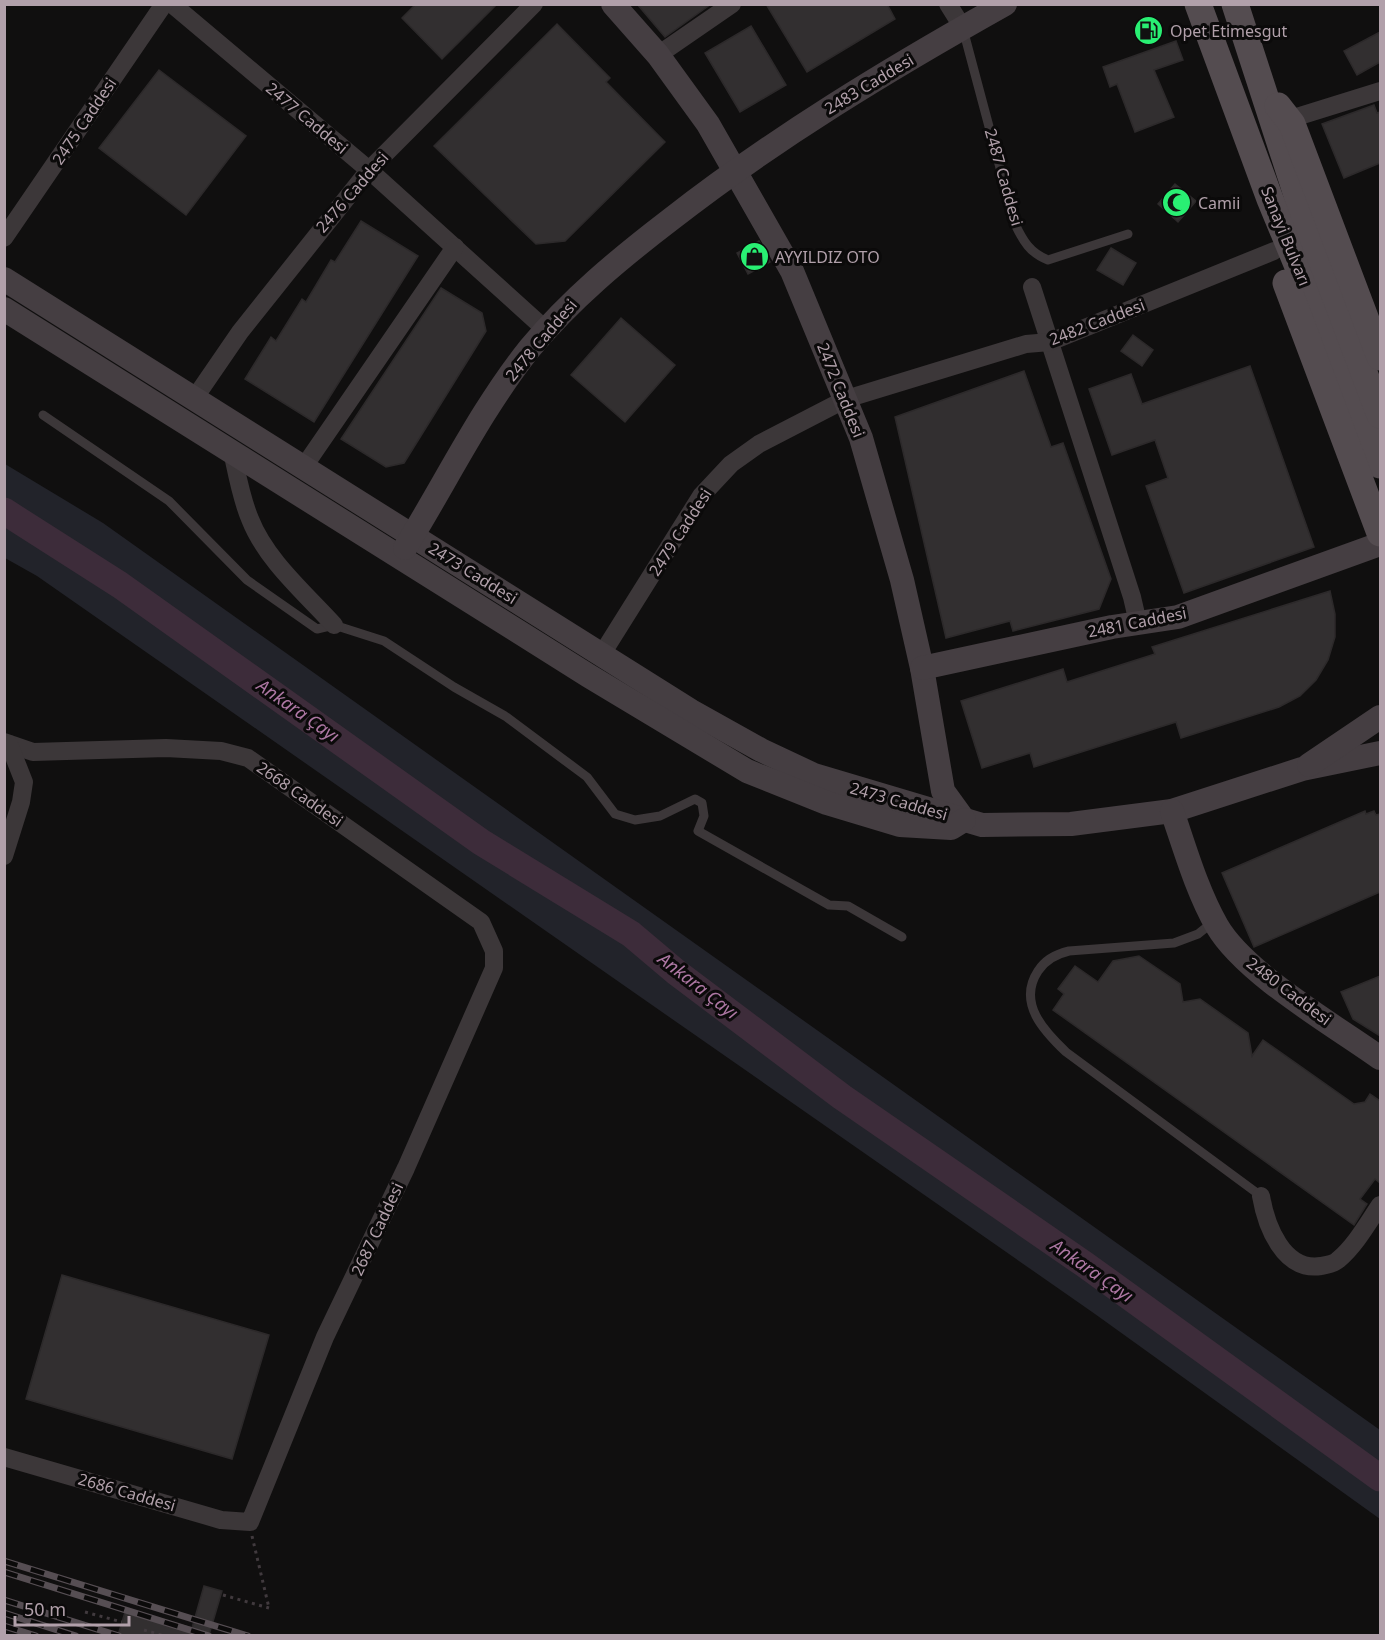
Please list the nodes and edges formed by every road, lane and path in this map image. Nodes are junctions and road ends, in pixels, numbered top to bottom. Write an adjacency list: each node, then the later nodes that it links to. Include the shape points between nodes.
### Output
1 (164, 4): 19 (street, 2475 Caddesi)
2 (172, 4): 16 (street, 2477 Caddesi)
3 (534, 4): 16 (street, 2476 Caddesi)
4 (613, 4): 11 (street, 2472 Caddesi)
5 (732, 4): 11 (street)
6 (948, 4): 10 (street, 2487 Caddesi)
7 (1005, 4): 10 (street, 2483 Caddesi)
8 (1198, 4): 17 (main road, Sanayi Bulvarı)
9 (1235, 4): 12 (main road, Sanayi Bulvarı)
10 (963, 28): 15 (street, 2483 Caddesi); 18 (lane, 2487 Caddesi, via 1016,224 1025,243 1048,260)
11 (658, 55): 15 (street, 2472 Caddesi, via 702,114)
12 (1262, 86): 14 (main road); 32 (main road, Sanayi Bulvarı, via 1297,195)
13 (1380, 91): 14 (street)
14 (1290, 119): 25 (main road)
15 (735, 169): 26 (street, 2478 Caddesi, via 609,268); 30 (street, 2472 Caddesi, via 792,271)
16 (369, 170): 20 (street, 2477 Caddesi); 29 (street, 2476 Caddesi, via 240,332)
17 (1263, 179): 21 (main road); 34 (main road, Sanayi Bulvarı)
18 (1128, 234)
19 (4, 238)
20 (454, 248): 26 (street, 2477 Caddesi); 35 (street)
21 (1274, 251): 27 (street, 2482 Caddesi); 36 (main road)
22 (4, 279): 29 (street, 2473 Caddesi)
23 (1032, 287): 27 (street)
24 (4, 309): 33 (street, 2473 Caddesi)
25 (1375, 328): 28 (main road)
26 (546, 330): 37 (street, 2478 Caddesi, via 508,377)
27 (1050, 342): 30 (street, 2482 Caddesi, via 1026,344); 40 (street)
28 (1380, 357)
29 (194, 399): 35 (street, 2473 Caddesi)
30 (846, 399): 42 (street, 2479 Caddesi, via 759,444 713,482); 43 (street, 2472 Caddesi, via 899,569)
31 (43, 415): 41 (lane, via 169,501 247,580 317,629)
32 (1380, 415)
33 (232, 452): 39 (street, 2473 Caddesi); 41 (street, via 243,499 257,534)
34 (1380, 465)
35 (303, 468): 37 (street, 2473 Caddesi)
36 (1380, 533)
37 (413, 536): 39 (street, 2478 Caddesi); 42 (street, 2473 Caddesi)
38 (1380, 544): 40 (street, 2481 Caddesi, via 1184,615)
39 (400, 556): 49 (street, 2473 Caddesi, via 747,771 827,803 900,825 951,828)
40 (1138, 623): 43 (street, 2481 Caddesi)
41 (334, 625): 53 (lane, via 384,641 505,716 587,777 615,814 635,820 660,816 695,799 702,803 704,816 698,831 829,905 848,906)
42 (602, 654): 49 (street, 2473 Caddesi, via 691,711 780,759 835,782)
43 (922, 668): 49 (street, 2472 Caddesi, via 943,791)
44 (1379, 717): 47 (street, 2473 Caddesi)
45 (7, 743): 50 (street, via 24,782); 52 (street, 2668 Caddesi, via 33,752 166,748 221,751 248,758 481,922)
46 (1376, 756): 47 (street, 2473 Caddesi)
47 (1302, 770): 48 (street, 2473 Caddesi)
48 (1172, 811): 49 (street, 2473 Caddesi, via 1071,824 982,825); 51 (street, 2480 Caddesi, via 1190,865)
49 (964, 820)
50 (4, 856)
51 (1215, 920): 54 (street, 2480 Caddesi, via 1237,952 1258,971); 55 (lane, via 1198,934 1174,943 1069,951 1054,956 1035,975 1031,1004 1045,1032 1066,1052)
52 (489, 936): 58 (street, 2687 Caddesi, via 494,968 326,1337)
53 (902, 937)
54 (1380, 1058)
55 (1261, 1196): 56 (street, via 1272,1235 1294,1261 1313,1267 1337,1262)
56 (1380, 1205)
57 (4, 1457): 58 (street, 2686 Caddesi, via 221,1520)
58 (250, 1522): 59 (path, via 256,1565 269,1608)
59 (223, 1595)
60 (85, 1611): 61 (path)
61 (122, 1622)
62 (144, 1630): 63 (path)
63 (165, 1635)

